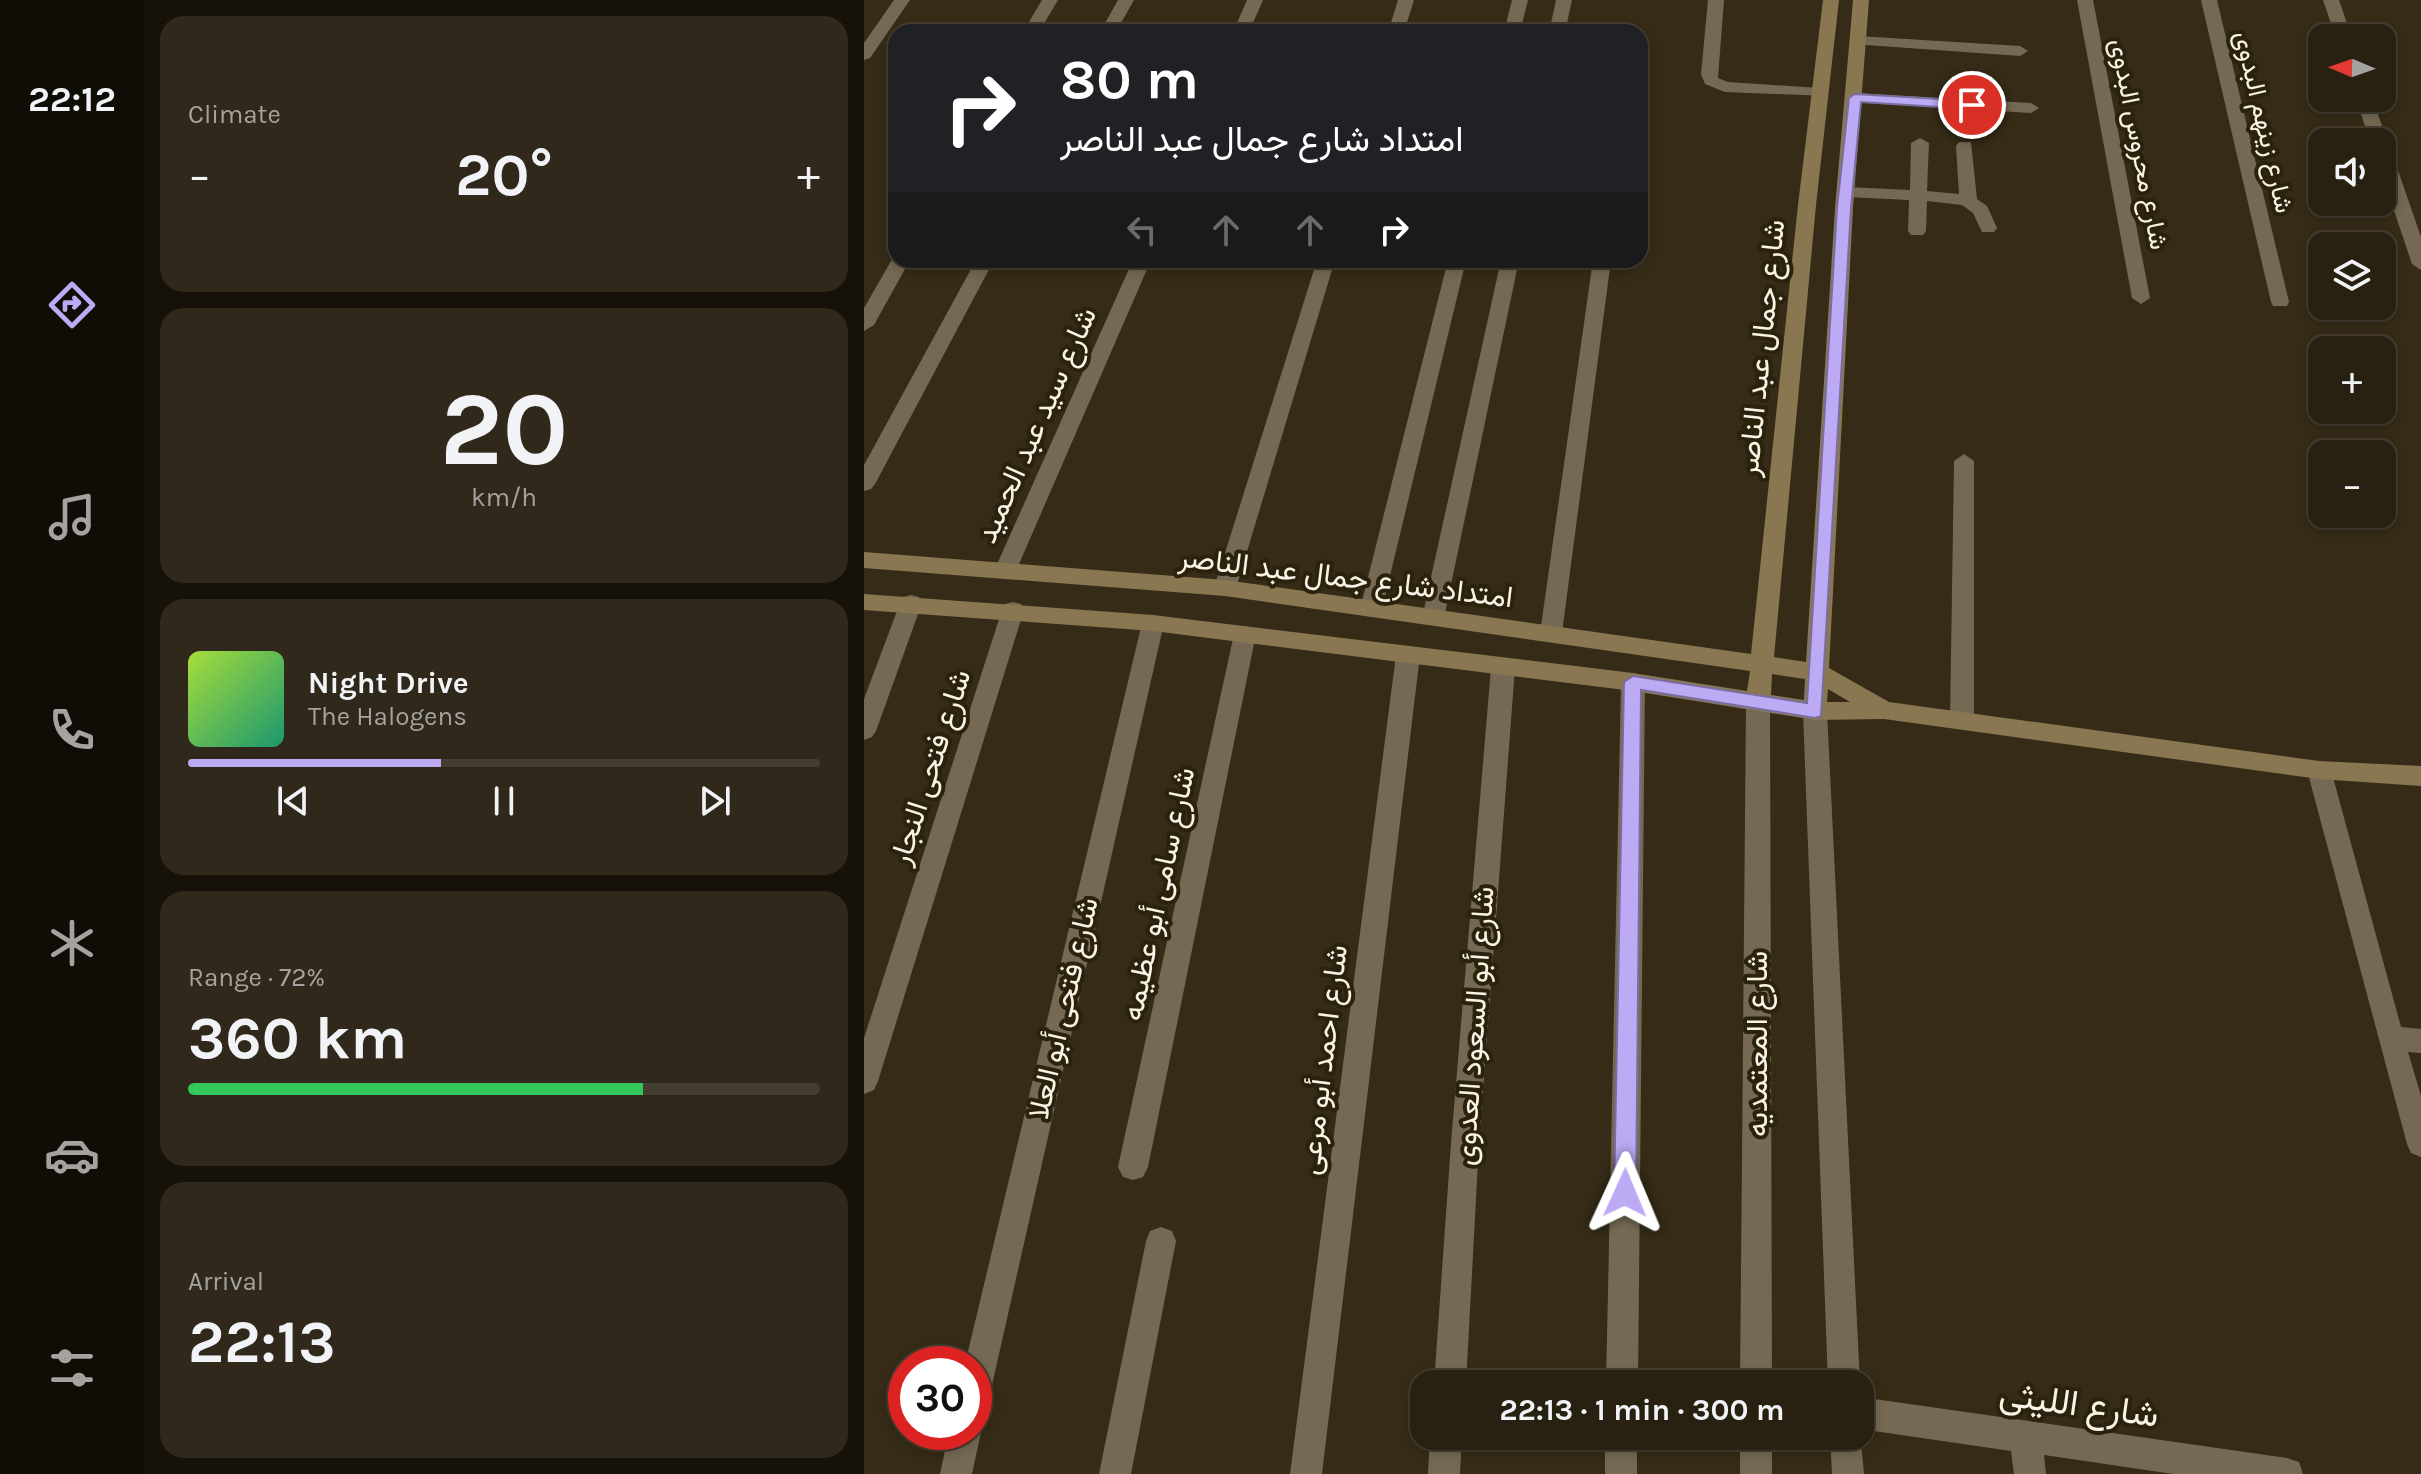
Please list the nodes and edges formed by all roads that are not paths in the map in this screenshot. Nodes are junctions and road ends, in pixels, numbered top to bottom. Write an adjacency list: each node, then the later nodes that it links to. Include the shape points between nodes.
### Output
1 (902, 0): 23 (street)
2 (1050, 0): 14 (street)
3 (1126, 0): 15 (street)
4 (1255, 0): 16 (street)
5 (1406, 0): 17 (street)
6 (1520, 0): 18 (street)
7 (1564, 0): 19 (street)
8 (1716, 0): 24 (street, via 1711,81 1725,87)
9 (1831, 0): 24 (street, شارع جمال عبد الناصر)
10 (1861, 0): 21 (street)
11 (2085, 0): 44 (street, شارع محروس البدوى)
12 (2209, 0): 45 (street, شارع زينهم البدوى)
13 (2331, 0): 20 (street)
14 (1036, 24)
15 (1112, 24)
16 (1244, 24)
17 (1398, 24)
18 (1514, 24)
19 (1559, 24)
20 (2339, 24)
21 (1858, 41): 22 (street); 25 (street)
22 (2020, 51)
23 (864, 55)
24 (1820, 93): 33 (street, شارع جمال عبد الناصر)
25 (1855, 98): 26 (street); 31 (street)
26 (2031, 108)
27 (1920, 143): 30 (street)
28 (1965, 146): 32 (street)
29 (2396, 191): 36 (street)
30 (1918, 195): 31 (street); 32 (street); 35 (street)
31 (1845, 200): 33 (street); 63 (street)
32 (1968, 201): 34 (street, via 1981,210)
33 (1807, 205): 61 (street, شارع جمال عبد الناصر)
34 (1988, 228)
35 (1917, 231)
36 (2421, 264)
37 (896, 268): 46 (street)
38 (981, 268): 48 (street)
39 (1138, 268): 50 (street, شارع سيد عبد الحميد)
40 (1324, 268): 51 (street)
41 (1455, 268): 54 (street)
42 (1508, 268): 56 (street)
43 (1601, 268): 58 (street)
44 (2141, 298)
45 (2280, 302)
46 (864, 325)
47 (1964, 461): 68 (street)
48 (864, 484)
49 (864, 560): 50 (street, امتداد شارع جمال عبد الناصر)
50 (1005, 571): 51 (street, امتداد شارع جمال عبد الناصر)
51 (1225, 588): 54 (street, امتداد شارع جمال عبد الناصر)
52 (864, 602): 53 (street)
53 (911, 603): 55 (street); 69 (street)
54 (1371, 609): 56 (street, امتداد شارع جمال عبد الناصر)
55 (1013, 610): 57 (street); 74 (street, شارع فتحى النجار)
56 (1433, 618): 58 (street, امتداد شارع جمال عبد الناصر)
57 (1153, 623): 59 (street); 78 (street, شارع فتحى أبو العلا)
58 (1551, 633): 61 (street, امتداد شارع جمال عبد الناصر)
59 (1245, 634): 60 (street); 76 (street, شارع سامى أبو عظيمه)
60 (1408, 655): 62 (street); 92 (street, شارع احمد أبو مرعى)
61 (1762, 664): 63 (street, امتداد شارع جمال عبد الناصر); 65 (street, شارع جمال عبد الناصر)
62 (1503, 668): 64 (street); 79 (street, شارع أبو السعود العدوى)
63 (1818, 672): 66 (street); 67 (street)
64 (1633, 682): 65 (street); 80 (street)
65 (1758, 703): 67 (street); 81 (street, شارع المعتمديه)
66 (1884, 710): 67 (street); 68 (street)
67 (1815, 711): 82 (street)
68 (1962, 720): 70 (street)
69 (864, 731)
70 (2319, 770): 71 (street); 72 (street)
71 (2421, 776)
72 (2390, 1038): 73 (street); 75 (street)
73 (2421, 1041)
74 (864, 1081)
75 (2421, 1144)
76 (1133, 1167)
77 (1161, 1241): 91 (street)
78 (985, 1346)
79 (1451, 1370)
80 (1622, 1370)
81 (1756, 1370)
82 (1843, 1370)
83 (1874, 1415): 84 (street, شارع الليثى)
84 (2026, 1437): 97 (street); 98 (street, شارع الليثى)
85 (961, 1450): 90 (street)
86 (1445, 1450): 93 (street)
87 (1621, 1450): 94 (street)
88 (1756, 1450): 95 (street)
89 (1847, 1450): 96 (street)
90 (956, 1474)
91 (1115, 1474)
92 (1306, 1474)
93 (1444, 1474)
94 (1621, 1474)
95 (1756, 1474)
96 (1848, 1474)
97 (2030, 1474)
98 (2287, 1474)

